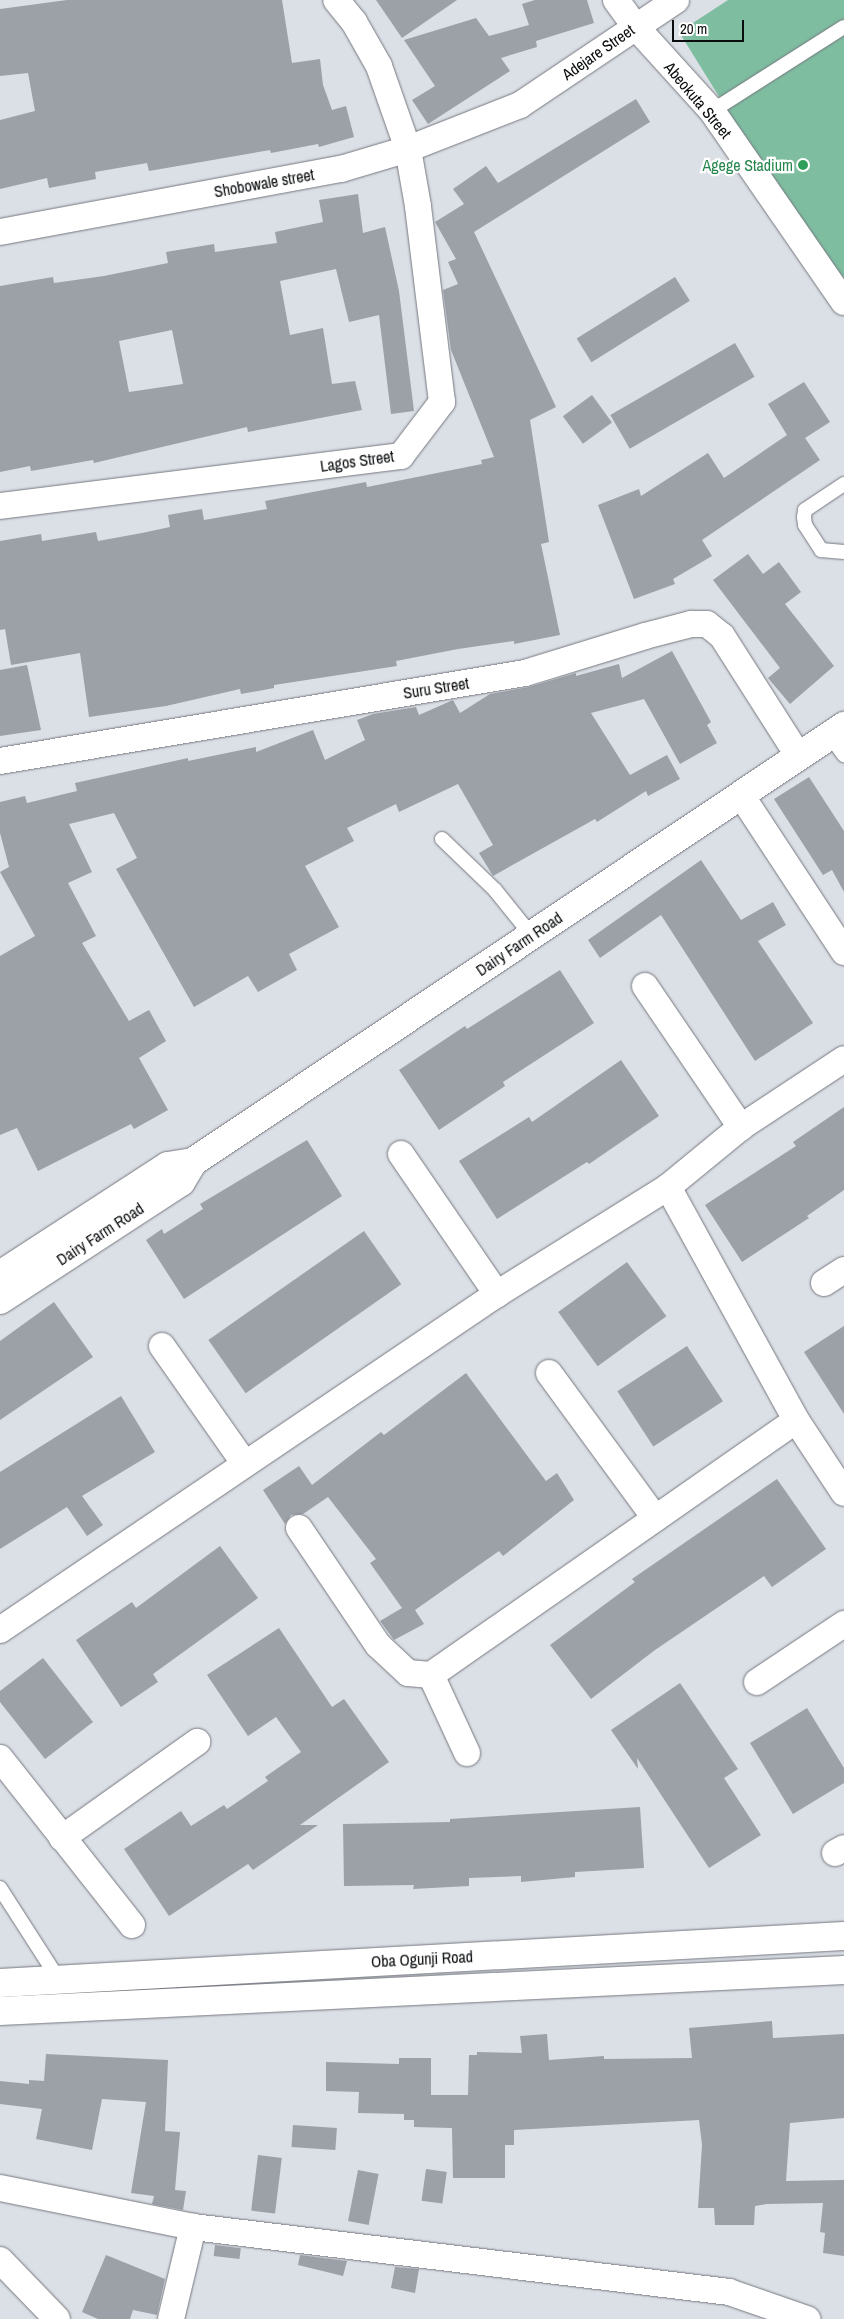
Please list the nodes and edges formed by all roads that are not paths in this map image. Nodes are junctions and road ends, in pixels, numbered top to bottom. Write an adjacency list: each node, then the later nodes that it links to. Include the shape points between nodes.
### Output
1 (336, 0): 8 (street, Lagos Street, via 379,66)
2 (616, 0): 4 (street, Abeokuta Street)
3 (676, 0): 4 (street, Adejare Street)
4 (635, 26): 6 (street, Adejare Street); 7 (street, Abeokuta Street)
5 (844, 27): 7 (lane)
6 (520, 105): 8 (street, Shobowale street)
7 (712, 111): 10 (street, Abeokuta Street)
8 (408, 149): 9 (street, Shobowale street, via 341,169); 12 (street, Lagos Street, via 442,402 400,456)
9 (0, 232)
10 (844, 302)
11 (844, 484): 13 (lane, via 805,510 804,517 810,536 821,550)
12 (0, 506)
13 (844, 552)
14 (839, 739): 15 (main road, Dairy Farm Road)
15 (799, 757): 16 (street, Suru Street, via 722,636 707,624 691,624 525,673); 17 (main road, Dairy Farm Road)
16 (0, 760)
17 (742, 795): 19 (main road, Dairy Farm Road); 20 (street)
18 (442, 839): 19 (lane, via 496,890)
19 (532, 936): 25 (main road, Dairy Farm Road)
20 (844, 952)
21 (645, 986): 23 (street)
22 (844, 1059): 23 (street)
23 (741, 1127): 26 (street)
24 (401, 1154): 28 (street)
25 (193, 1162): 27 (main road, Dairy Farm Road, via 168,1166); 29 (main road, Dairy Farm Road, via 181,1182)
26 (668, 1188): 28 (street); 32 (street)
27 (0, 1275)
28 (498, 1294): 33 (street)
29 (0, 1300)
30 (162, 1346): 33 (street)
31 (549, 1373): 35 (street)
32 (796, 1420): 34 (street); 35 (street)
33 (245, 1464): 38 (street)
34 (844, 1493)
35 (655, 1518): 39 (street)
36 (299, 1528): 39 (street, via 378,1645 408,1673)
37 (844, 1624): 40 (street)
38 (0, 1630)
39 (431, 1675): 42 (street)
40 (757, 1682)
41 (197, 1742): 44 (street)
42 (467, 1753)
43 (0, 1758): 44 (street)
44 (62, 1838): 46 (street)
45 (0, 1888): 50 (lane)
46 (132, 1925)
47 (844, 1936): 49 (main road, Oba Ogunji Road)
48 (844, 1970): 52 (main road, Oba Ogunji Road)
49 (138, 1975): 50 (main road, Oba Ogunji Road); 52 (main road)
50 (59, 1980): 51 (main road, Oba Ogunji Road)
51 (0, 1983)
52 (140, 2004): 53 (main road, Oba Ogunji Road)
53 (0, 2011)
54 (0, 2188): 55 (street)
55 (193, 2227): 58 (street); 59 (street, via 729,2292)
56 (0, 2260): 57 (street)
57 (57, 2319)
58 (171, 2319)
59 (807, 2319)

